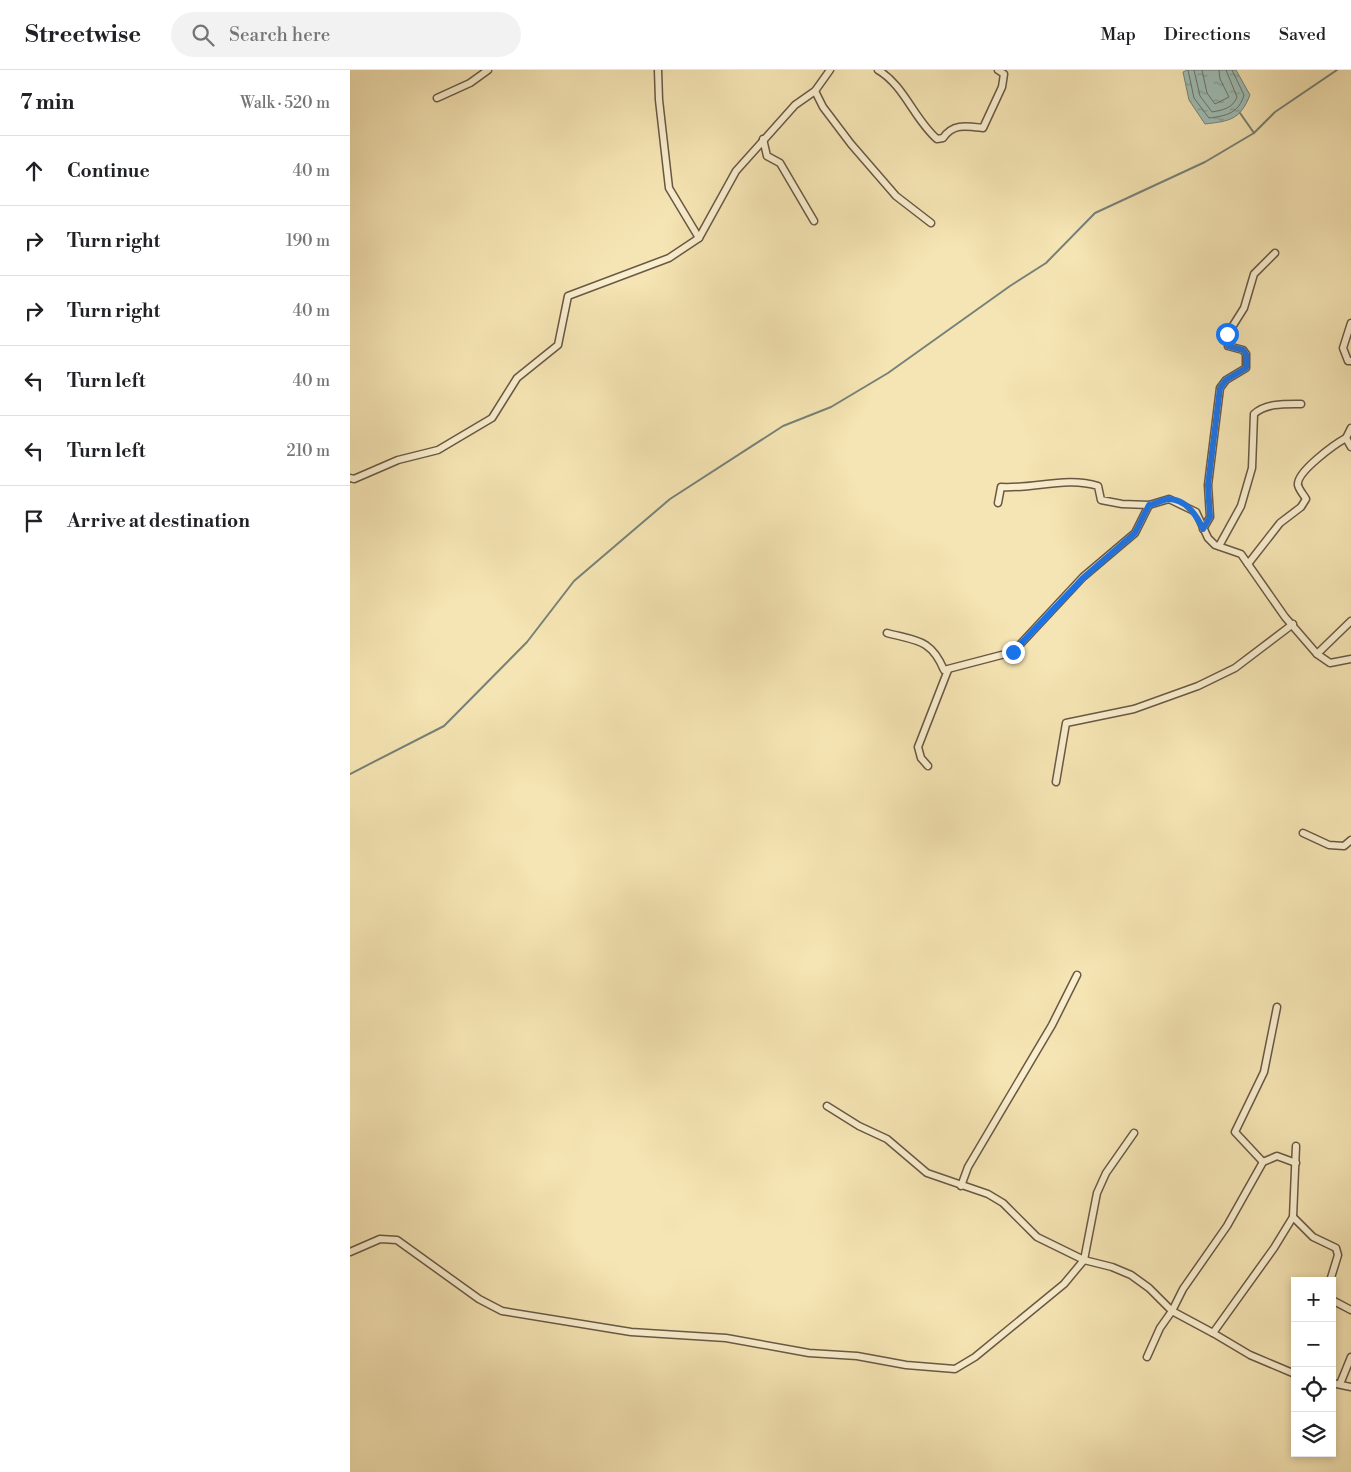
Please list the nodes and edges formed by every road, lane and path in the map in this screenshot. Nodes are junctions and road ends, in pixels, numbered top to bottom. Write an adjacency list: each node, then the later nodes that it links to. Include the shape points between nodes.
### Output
1 (488, 70): 7 (street, via 470,83)
2 (658, 70): 11 (street, via 669,188)
3 (830, 70): 6 (street)
4 (878, 70): 5 (street, via 892,80 936,139 943,138 948,130 957,126 983,128 1002,87 1004,74)
5 (998, 70)
6 (815, 91): 8 (street, via 795,105); 10 (street, via 851,144 896,196)
7 (437, 98)
8 (763, 139): 9 (street, via 767,156 780,163); 11 (street, via 736,171)
9 (814, 221)
10 (931, 223)
11 (699, 238): 19 (street, via 669,258 568,296 558,345 517,378 492,418 438,450 398,460)
12 (1275, 253): 22 (street, via 1254,274 1244,308 1227,334 1228,346 1243,350 1247,364 1220,388 1208,485 1210,517)
13 (1351, 323): 14 (street, via 1343,348 1348,361)
14 (1351, 361)
15 (1301, 404): 23 (street, via 1260,408 1254,414 1250,476 1241,506)
16 (1351, 428): 17 (street)
17 (1346, 438): 18 (street); 24 (street, via 1304,472 1298,486 1306,500 1280,523)
18 (1351, 447)
19 (350, 478)
20 (998, 502): 21 (street, via 1001,488 1024,489 1086,482 1098,486 1101,500)
21 (1149, 505): 22 (street, via 1169,499 1182,504 1196,512); 30 (street, via 1135,533 1083,578 1013,652)
22 (1203, 529): 23 (street, via 1214,545)
23 (1219, 546): 24 (street, via 1242,554)
24 (1248, 564): 26 (street)
25 (1351, 621): 28 (street)
26 (1292, 624): 28 (street); 32 (street, via 1235,668 1198,686 1134,709 1066,723)
27 (887, 633): 30 (street, via 924,643 937,653 944,670)
28 (1317, 654): 29 (street, via 1330,663)
29 (1351, 659)
30 (948, 670): 31 (street, via 918,747)
31 (928, 766)
32 (1056, 782)
33 (1303, 832): 34 (street, via 1329,845 1344,846)
34 (1351, 840)
35 (1077, 975): 42 (street, via 1052,1025 968,1167)
36 (1277, 1007): 40 (street, via 1264,1072 1235,1132)
37 (827, 1106): 42 (street, via 887,1139 927,1173)
38 (1134, 1133): 45 (street, via 1106,1173 1097,1193)
39 (1296, 1146): 41 (street)
40 (1264, 1162): 41 (street, via 1277,1156); 49 (street)
41 (1296, 1162): 43 (street)
42 (961, 1186): 45 (street, via 988,1194 1003,1203 1037,1237)
43 (1293, 1217): 46 (street, via 1313,1238 1336,1248 1338,1255); 50 (street)
44 (350, 1252): 45 (street, via 380,1239 396,1240 479,1300 502,1311 631,1332 726,1338 810,1353 857,1356 948,1370 963,1366 975,1357 1064,1284)
45 (1084, 1260): 49 (street, via 1131,1275)
46 (1331, 1277)
47 (1336, 1302): 48 (street)
48 (1351, 1310)
49 (1172, 1311): 50 (street); 51 (street)
50 (1213, 1333): 53 (street)
51 (1147, 1357)
52 (1351, 1357): 55 (street)
53 (1291, 1372)
54 (1336, 1384): 55 (street)
55 (1340, 1384): 56 (street)
56 (1351, 1387)

